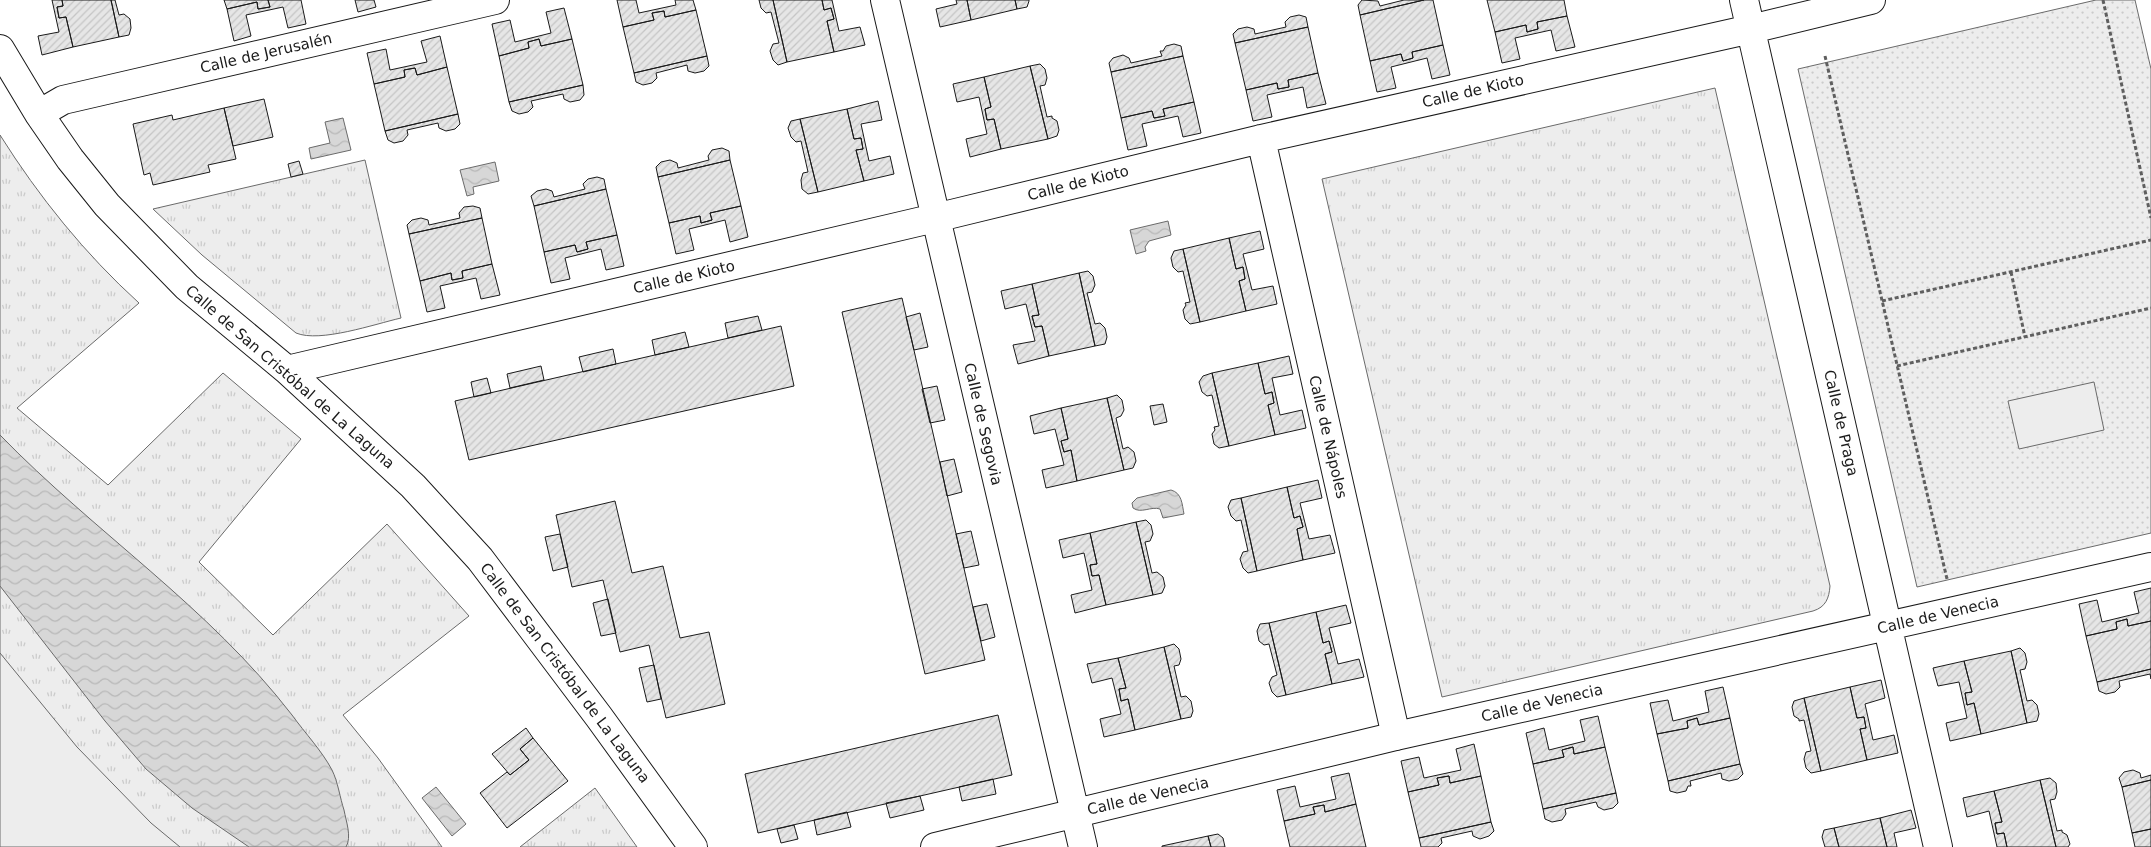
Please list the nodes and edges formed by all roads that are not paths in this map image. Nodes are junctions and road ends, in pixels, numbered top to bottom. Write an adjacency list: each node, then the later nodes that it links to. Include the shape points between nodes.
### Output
1 (495, 0): 7 (street, Calle de Jerusalén, via 62,100)
2 (886, 0): 9 (street, Calle de Segovia)
3 (1744, 0): 5 (street, Calle de Praga)
4 (1871, 0): 5 (street, Calle de Kioto)
5 (1751, 29): 8 (street, Calle de Kioto); 12 (street, Calle de Praga)
6 (0, 49): 7 (street, Calle de San Cristóbal de La Laguna)
7 (39, 114): 10 (street, Calle de San Cristóbal de La Laguna, via 107,205 187,287)
8 (1261, 139): 9 (street, Calle de Kioto); 13 (street, Calle de Nápoles)
9 (935, 218): 10 (street, Calle de Kioto); 14 (street, Calle de Segovia)
10 (287, 370): 15 (street, Calle de San Cristóbal de La Laguna, via 413,486 480,559)
11 (2151, 566): 12 (street, Calle de Venecia)
12 (1887, 627): 13 (street, Calle de Venecia); 18 (street, Calle de Praga)
13 (1396, 736): 14 (street, Calle de Venecia)
14 (1075, 813): 16 (street, Calle de Venecia); 17 (street, Calle de Segovia)
15 (693, 847)
16 (935, 847)
17 (1082, 847)
18 (1938, 847)

